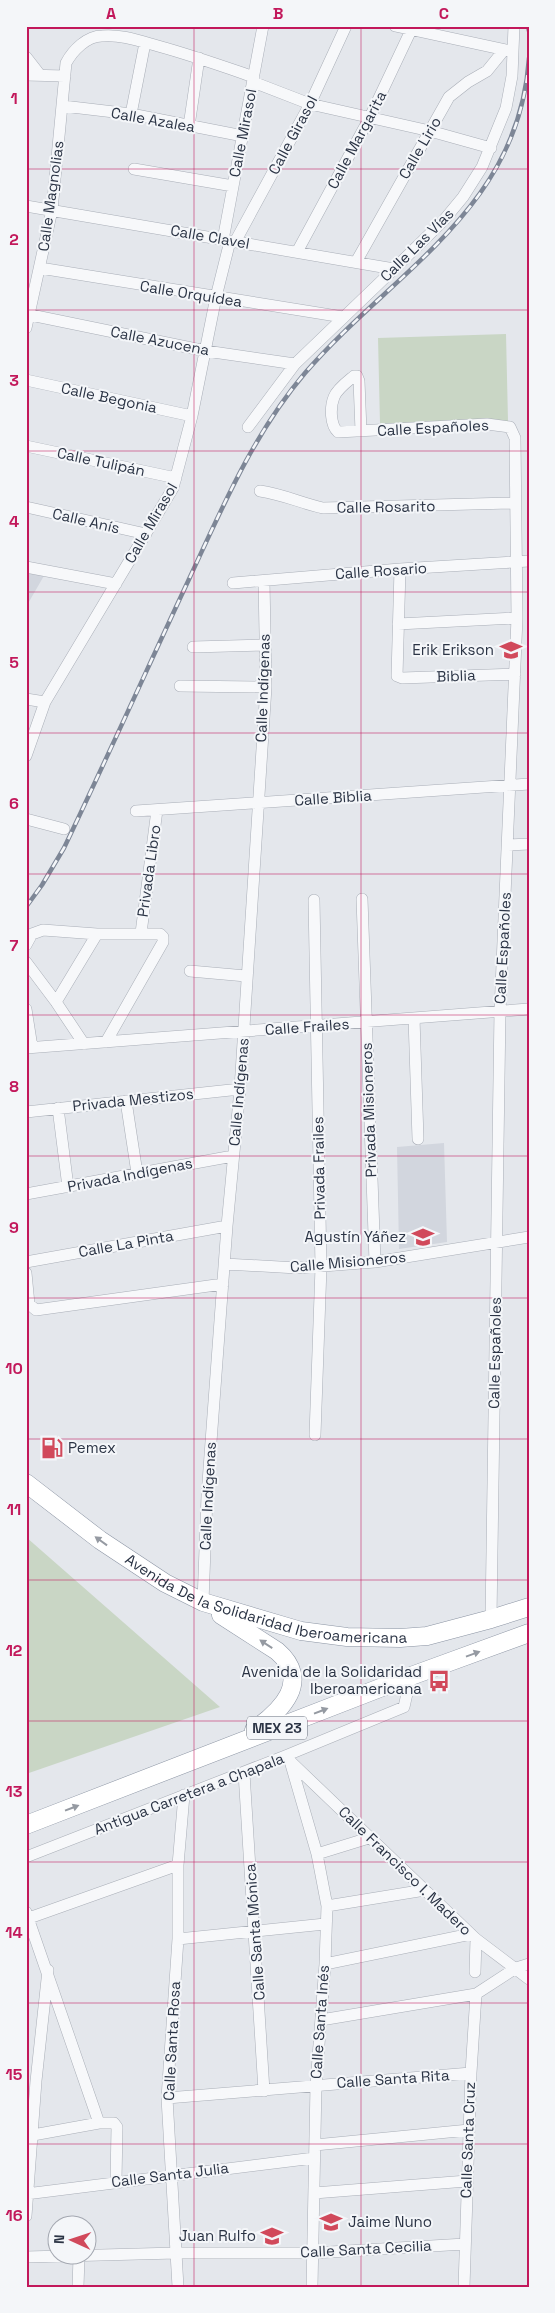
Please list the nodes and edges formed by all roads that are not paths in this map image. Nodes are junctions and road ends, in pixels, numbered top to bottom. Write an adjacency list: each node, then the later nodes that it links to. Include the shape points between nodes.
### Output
1 (263, 26): 13 (street, Calle Mirasol)
2 (346, 26): 14 (street, Calle Girasol)
3 (395, 26): 5 (street)
4 (514, 26): 7 (street, Calle Las Vías)
5 (413, 29): 7 (street); 17 (street, Calle Margarita)
6 (145, 42): 9 (street); 12 (street, Calle Magnolias, via 101,36 92,38 71,54); 16 (street)
7 (509, 51): 19 (street, Calle Lirio, via 449,97); 21 (street, Calle Las Vías, via 512,76 506,108)
8 (26, 57): 11 (street)
9 (200, 58): 13 (street); 18 (street)
10 (26, 75): 11 (street)
11 (40, 76): 12 (street)
12 (65, 76): 15 (street, Calle Magnolias)
13 (253, 80): 14 (street); 20 (street, Calle Mirasol)
14 (310, 104): 17 (street); 26 (street, Calle Girasol)
15 (63, 106): 16 (street, Calle Azalea); 25 (street, Calle Magnolias)
16 (132, 114): 18 (street, Calle Azalea)
17 (370, 117): 19 (street); 27 (street, Calle Margarita)
18 (189, 126): 20 (street, Calle Azalea)
19 (430, 131): 21 (street); 28 (street, Calle Lirio)
20 (243, 136): 23 (street, Calle Mirasol)
21 (491, 148): 30 (street, Calle Las Vías, via 463,197)
22 (134, 169): 23 (street)
23 (233, 186): 26 (street, Calle Mirasol)
24 (26, 206): 25 (street, Calle Clavel)
25 (52, 210): 26 (street, Calle Clavel); 29 (street, Calle Magnolias)
26 (229, 241): 27 (street, Calle Clavel); 31 (street, Calle Mirasol)
27 (297, 252): 28 (street, Calle Clavel)
28 (356, 262): 30 (street, Calle Clavel)
29 (40, 268): 31 (street, Calle Orquídea); 32 (street, Calle Magnolias)
30 (394, 269): 33 (street, Calle Las Vías)
31 (216, 297): 33 (street, Calle Orquídea); 35 (street, Calle Mirasol)
32 (28, 314): 34 (street, Calle Magnolias); 35 (street, Calle Azucena)
33 (343, 317): 36 (street, Calle Las Vías)
34 (26, 328)
35 (206, 351): 36 (street, Calle Azucena); 38 (street, Calle Mirasol)
36 (295, 364): 39 (street, Calle Las Vías)
37 (26, 380): 38 (street, Calle Begonia)
38 (192, 416): 42 (street, Calle Mirasol)
39 (248, 427)
40 (361, 431): 40 (street, Calle Españoles, via 359,381 354,376 334,397 333,428 338,432); 44 (street, Calle Españoles, via 505,425 514,438)
41 (26, 446): 42 (street, Calle Tulipán)
42 (176, 478): 46 (street, Calle Mirasol)
43 (260, 491): 44 (street, Calle Rosarito, via 323,508)
44 (514, 503): 48 (street, Calle Españoles)
45 (26, 508): 46 (street, Calle Anís)
46 (146, 534): 53 (street, Calle Mirasol)
47 (529, 561): 48 (street, Calle Rosario)
48 (516, 562): 50 (street, Calle Rosario); 54 (street, Calle Españoles)
49 (26, 567): 53 (street)
50 (400, 568): 51 (street, Calle Rosario); 55 (street)
51 (264, 581): 52 (street, Calle Rosario); 56 (street, Calle Indígenas)
52 (233, 583)
53 (116, 584): 62 (street, Calle Mirasol)
54 (517, 618): 55 (street); 58 (street, Calle Españoles)
55 (398, 624): 58 (street, Biblia, via 397,676)
56 (265, 645): 57 (street); 60 (street, Calle Indígenas)
57 (194, 647)
58 (515, 674): 65 (street, Calle Españoles)
59 (180, 686): 60 (street)
60 (266, 687): 66 (street, Calle Indígenas)
61 (26, 699): 62 (street)
62 (45, 702): 63 (street, Calle Mirasol)
63 (26, 756)
64 (529, 784): 65 (street, Calle Biblia)
65 (510, 785): 66 (street, Calle Biblia); 72 (street, Calle Españoles)
66 (258, 803): 67 (street, Calle Biblia); 80 (street, Calle Indígenas)
67 (157, 810): 68 (street, Calle Biblia); 75 (street, Privada Libro)
68 (136, 811)
69 (26, 819): 70 (street)
70 (64, 829)
71 (529, 844): 72 (street)
72 (508, 845): 84 (street, Calle Españoles)
73 (362, 899): 86 (street, Privada Misioneros)
74 (314, 900): 87 (street, Privada Frailes)
75 (141, 933): 76 (street); 89 (street, via 160,934 162,942)
76 (97, 934): 77 (street, via 37,931); 81 (street)
77 (26, 945)
78 (26, 962): 81 (street)
79 (190, 971): 80 (street)
80 (246, 976): 88 (street, Calle Indígenas)
81 (56, 1002): 90 (street)
82 (26, 1009): 91 (street)
83 (529, 1009): 84 (street, Calle Frailes)
84 (500, 1011): 85 (street, Calle Frailes); 103 (street, Calle Españoles)
85 (414, 1018): 86 (street, Calle Frailes); 96 (street)
86 (366, 1022): 87 (street, Calle Frailes); 105 (street, Privada Misioneros)
87 (317, 1026): 88 (street, Calle Frailes); 107 (street, Privada Frailes)
88 (244, 1032): 89 (street, Calle Frailes); 92 (street, Calle Indígenas)
89 (106, 1042): 90 (street, Calle Frailes)
90 (84, 1044): 91 (street, Calle Frailes)
91 (29, 1047)
92 (240, 1089): 93 (street, Privada Mestizos); 97 (street, Calle Indígenas)
93 (126, 1101): 94 (street, Privada Mestizos); 98 (street)
94 (58, 1108): 95 (street, Privada Mestizos); 99 (street)
95 (26, 1112)
96 (418, 1139)
97 (234, 1156): 98 (street, Privada Indígenas); 101 (street, Calle Indígenas)
98 (137, 1173): 99 (street, Privada Indígenas)
99 (68, 1187): 100 (street, Privada Indígenas)
100 (26, 1194)
101 (226, 1226): 104 (street, Calle La Pinta); 106 (street, Calle Indígenas)
102 (529, 1237): 103 (street, Calle Misioneros)
103 (496, 1242): 105 (street, Calle Misioneros); 115 (street, Calle Españoles)
104 (26, 1262)
105 (375, 1262): 107 (street, Calle Misioneros)
106 (225, 1264): 107 (street, Calle Misioneros); 109 (street, Calle Indígenas)
107 (320, 1267): 111 (street, Privada Frailes)
108 (26, 1274): 110 (street)
109 (222, 1284): 110 (street, via 34,1310 29,1304); 113 (street, Calle Indígenas)
110 (27, 1288)
111 (315, 1435)
112 (26, 1483): 113 (highway, Avenida De la Solidaridad Iberoamericana, one-way to 112, via 132,1563)
113 (203, 1602): 115 (highway, Avenida De la Solidaridad Iberoamericana, via 294,1629 348,1637 427,1636); 118 (highway, one-way to 113, via 282,1707 292,1686 291,1671 277,1651)
114 (529, 1606): 115 (highway, Avenida De la Solidaridad Iberoamericana)
115 (491, 1619)
116 (529, 1633): 117 (highway, MEX 23, one-way to 116)
117 (411, 1676): 118 (highway, MEX 23, one-way to 117); 119 (street, Antigua Carretera a Chapala, via 404,1707)
118 (235, 1744): 122 (highway, MEX 23, one-way to 118)
119 (288, 1759): 120 (street, Antigua Carretera a Chapala); 123 (street, Calle Francisco I. Madero); 124 (street, Calle Santa Inés)
120 (244, 1773): 121 (street, Antigua Carretera a Chapala); 131 (street, Calle Santa Mónica)
121 (184, 1795): 125 (street, Antigua Carretera a Chapala); 126 (street, Calle Santa Rosa)
122 (26, 1825)
123 (372, 1837): 124 (street); 127 (street, Calle Francisco I. Madero)
124 (317, 1854): 128 (street, Calle Santa Inés)
125 (26, 1857)
126 (178, 1865): 129 (street); 133 (street, Calle Santa Rosa)
127 (425, 1890): 128 (street); 132 (street, Calle Francisco I. Madero)
128 (326, 1906): 130 (street, Calle Santa Inés)
129 (27, 1915): 137 (street)
130 (325, 1924): 131 (street); 134 (street, Calle Santa Inés)
131 (255, 1930): 133 (street); 144 (street, Calle Santa Mónica)
132 (473, 1936): 134 (street); 136 (street, Calle Francisco I. Madero); 138 (street)
133 (178, 1939): 145 (street, Calle Santa Rosa)
134 (325, 1964): 141 (street, Calle Santa Inés)
135 (529, 1964): 136 (street)
136 (516, 1968): 139 (street, Calle Francisco I. Madero); 140 (street)
137 (48, 1970): 146 (street); 148 (street)
138 (475, 1972)
139 (529, 1980)
140 (476, 1994): 141 (street); 142 (street, Calle Santa Cruz)
141 (321, 2020): 143 (street, Calle Santa Inés)
142 (470, 2073): 143 (street, Calle Santa Rita); 147 (street, Calle Santa Cruz)
143 (316, 2085): 144 (street, Calle Santa Rita); 149 (street, Calle Santa Inés)
144 (264, 2091): 145 (street, Calle Santa Rita)
145 (167, 2098): 151 (street, Calle Santa Rosa)
146 (99, 2123): 148 (street); 152 (street, via 114,2123 117,2127)
147 (469, 2130): 149 (street); 153 (street, Calle Santa Cruz)
148 (33, 2135): 155 (street)
149 (315, 2145): 150 (street, Calle Santa Inés)
150 (314, 2158): 151 (street, Calle Santa Julia); 154 (street, Calle Santa Inés)
151 (172, 2175): 152 (street, Calle Santa Julia); 158 (street, Calle Santa Rosa)
152 (116, 2181): 155 (street, Calle Santa Julia)
153 (467, 2181): 154 (street); 157 (street, Calle Santa Cruz)
154 (314, 2193): 159 (street, Calle Santa Inés)
155 (27, 2194): 156 (street)
156 (26, 2216)
157 (465, 2244): 159 (street, Calle Santa Cecilia); 167 (street, Calle Santa Cruz)
158 (176, 2253): 159 (street, Calle Santa Cecilia); 160 (street, Calle Santa Cecilia); 165 (street, Calle Santa Rosa)
159 (313, 2253): 166 (street, Calle Santa Inés)
160 (98, 2256)
161 (26, 2257): 162 (street, Calle Santa Cecilia)
162 (48, 2257)
163 (78, 2266): 164 (street)
164 (78, 2287)
165 (178, 2287)
166 (312, 2287)
167 (464, 2287)

